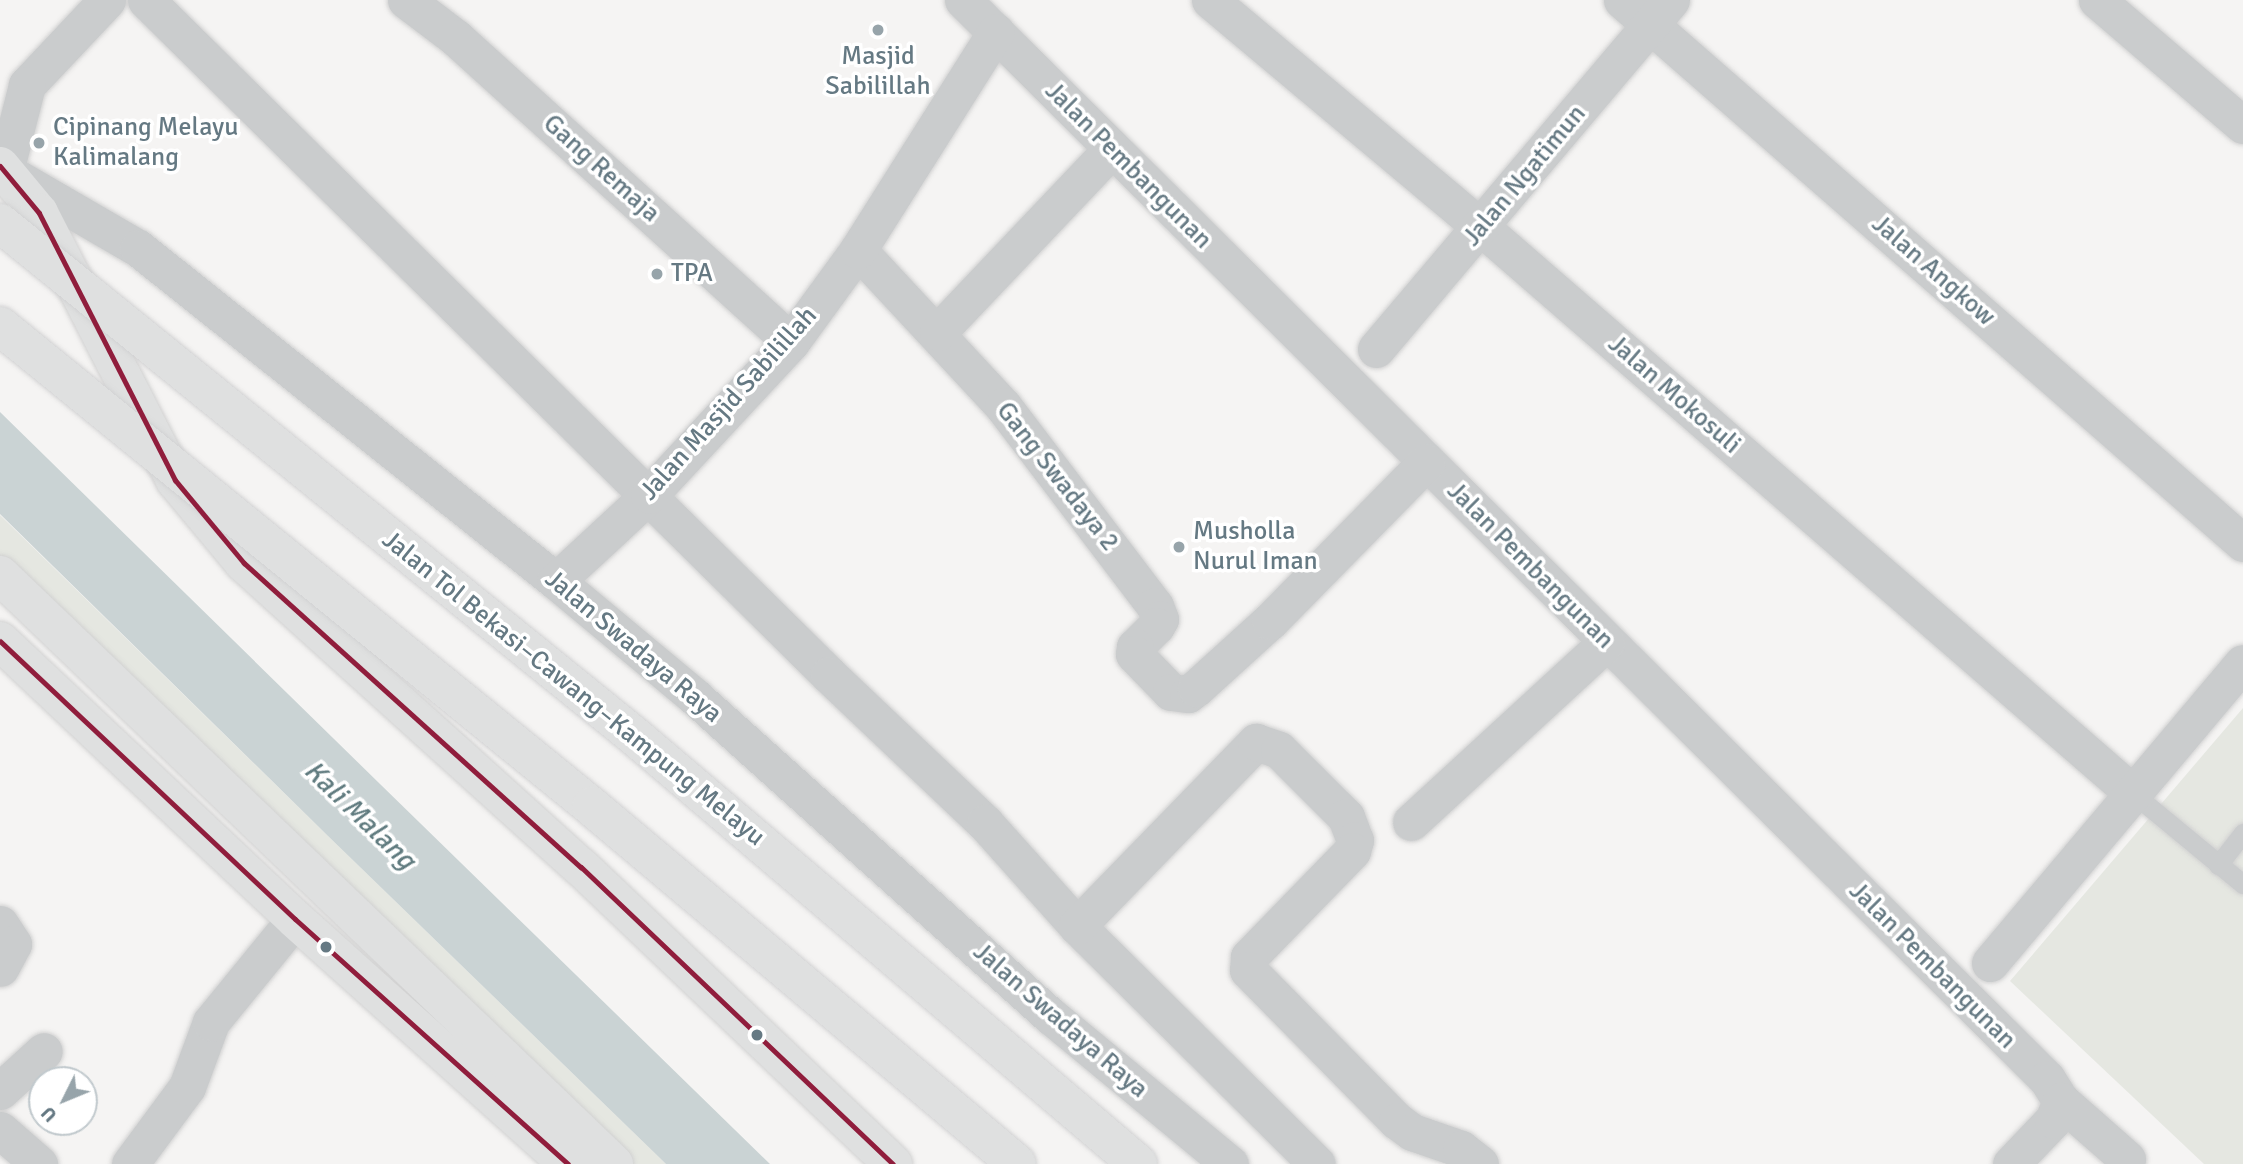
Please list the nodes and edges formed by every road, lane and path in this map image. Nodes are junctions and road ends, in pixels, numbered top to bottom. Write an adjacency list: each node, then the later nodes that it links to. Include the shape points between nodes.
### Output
1 (107, 0): 12 (street, via 27,85)
2 (146, 0): 21 (street)
3 (407, 0): 18 (street, Gang Remaja, via 456,38)
4 (963, 0): 9 (street, Jalan Pembangunan)
5 (1209, 0): 14 (street, Jalan Mokosuli)
6 (1622, 0): 8 (street, Jalan Angkow)
7 (2097, 0): 10 (street)
8 (1661, 12): 14 (street, Jalan Ngatimun); 22 (street, Jalan Angkow)
9 (996, 32): 11 (street, Jalan Pembangunan); 15 (street, Jalan Masjid Sabilillah)
10 (2243, 125)
11 (1111, 150): 17 (street); 20 (street, Jalan Pembangunan)
12 (3, 168): 24 (street, Jalan Swadaya Raya, via 138,248); 47 (main road, via 39,213 158,453 244,563 581,867)
13 (0, 223): 49 (main road, Jalan Tol Bekasi–Cawang–Kampung Melayu, bridge, via 632,734)
14 (1482, 228): 19 (street, Jalan Ngatimun); 28 (street, Jalan Mokosuli)
15 (858, 250): 17 (street, Gang Swadaya 2); 18 (street, Jalan Masjid Sabilillah)
16 (0, 326): 48 (main road, bridge, via 591,806)
17 (938, 332): 20 (street, Gang Swadaya 2, via 1065,483 1158,611 1156,626 1135,647 1138,660 1171,692 1188,695 1196,688 1270,621)
18 (791, 342): 21 (street, Jalan Masjid Sabilillah)
19 (1376, 349)
20 (1426, 462): 26 (street, Jalan Pembangunan)
21 (649, 495): 24 (street, Jalan Masjid Sabilillah); 35 (street, via 985,823)
22 (2243, 543)
23 (0, 575): 46 (main road)
24 (555, 581): 50 (street, Jalan Swadaya Raya, via 695,697 1052,1017)
25 (0, 641): 33 (main road)
26 (1606, 643): 29 (street); 40 (street, Jalan Pembangunan, via 2047,1079)
27 (2243, 663): 28 (street)
28 (2134, 795): 31 (lane); 36 (street)
29 (1411, 821)
30 (2243, 833): 31 (lane)
31 (2218, 865): 32 (lane)
32 (2243, 884)
33 (295, 919): 44 (street, via 211,1022 187,1087); 45 (main road)
34 (0, 924): 37 (street, via 13,944)
35 (1077, 926): 51 (street); 52 (street, via 1256,742 1279,750 1346,817 1355,840 1352,851 1249,957 1248,970 1397,1121 1412,1132 1461,1149)
36 (1990, 963)
37 (0, 968)
38 (44, 1051): 39 (street)
39 (0, 1091)
40 (2062, 1101): 42 (street, Jalan Pembangunan); 53 (street, via 2053,1119)
41 (0, 1130): 43 (street)
42 (2127, 1159)
43 (39, 1164)
44 (130, 1164)
45 (568, 1164)
46 (614, 1164)
47 (893, 1164)
48 (1017, 1164)
49 (1138, 1164)
50 (1230, 1164)
51 (1317, 1164)
52 (1480, 1164)
53 (2011, 1164)

